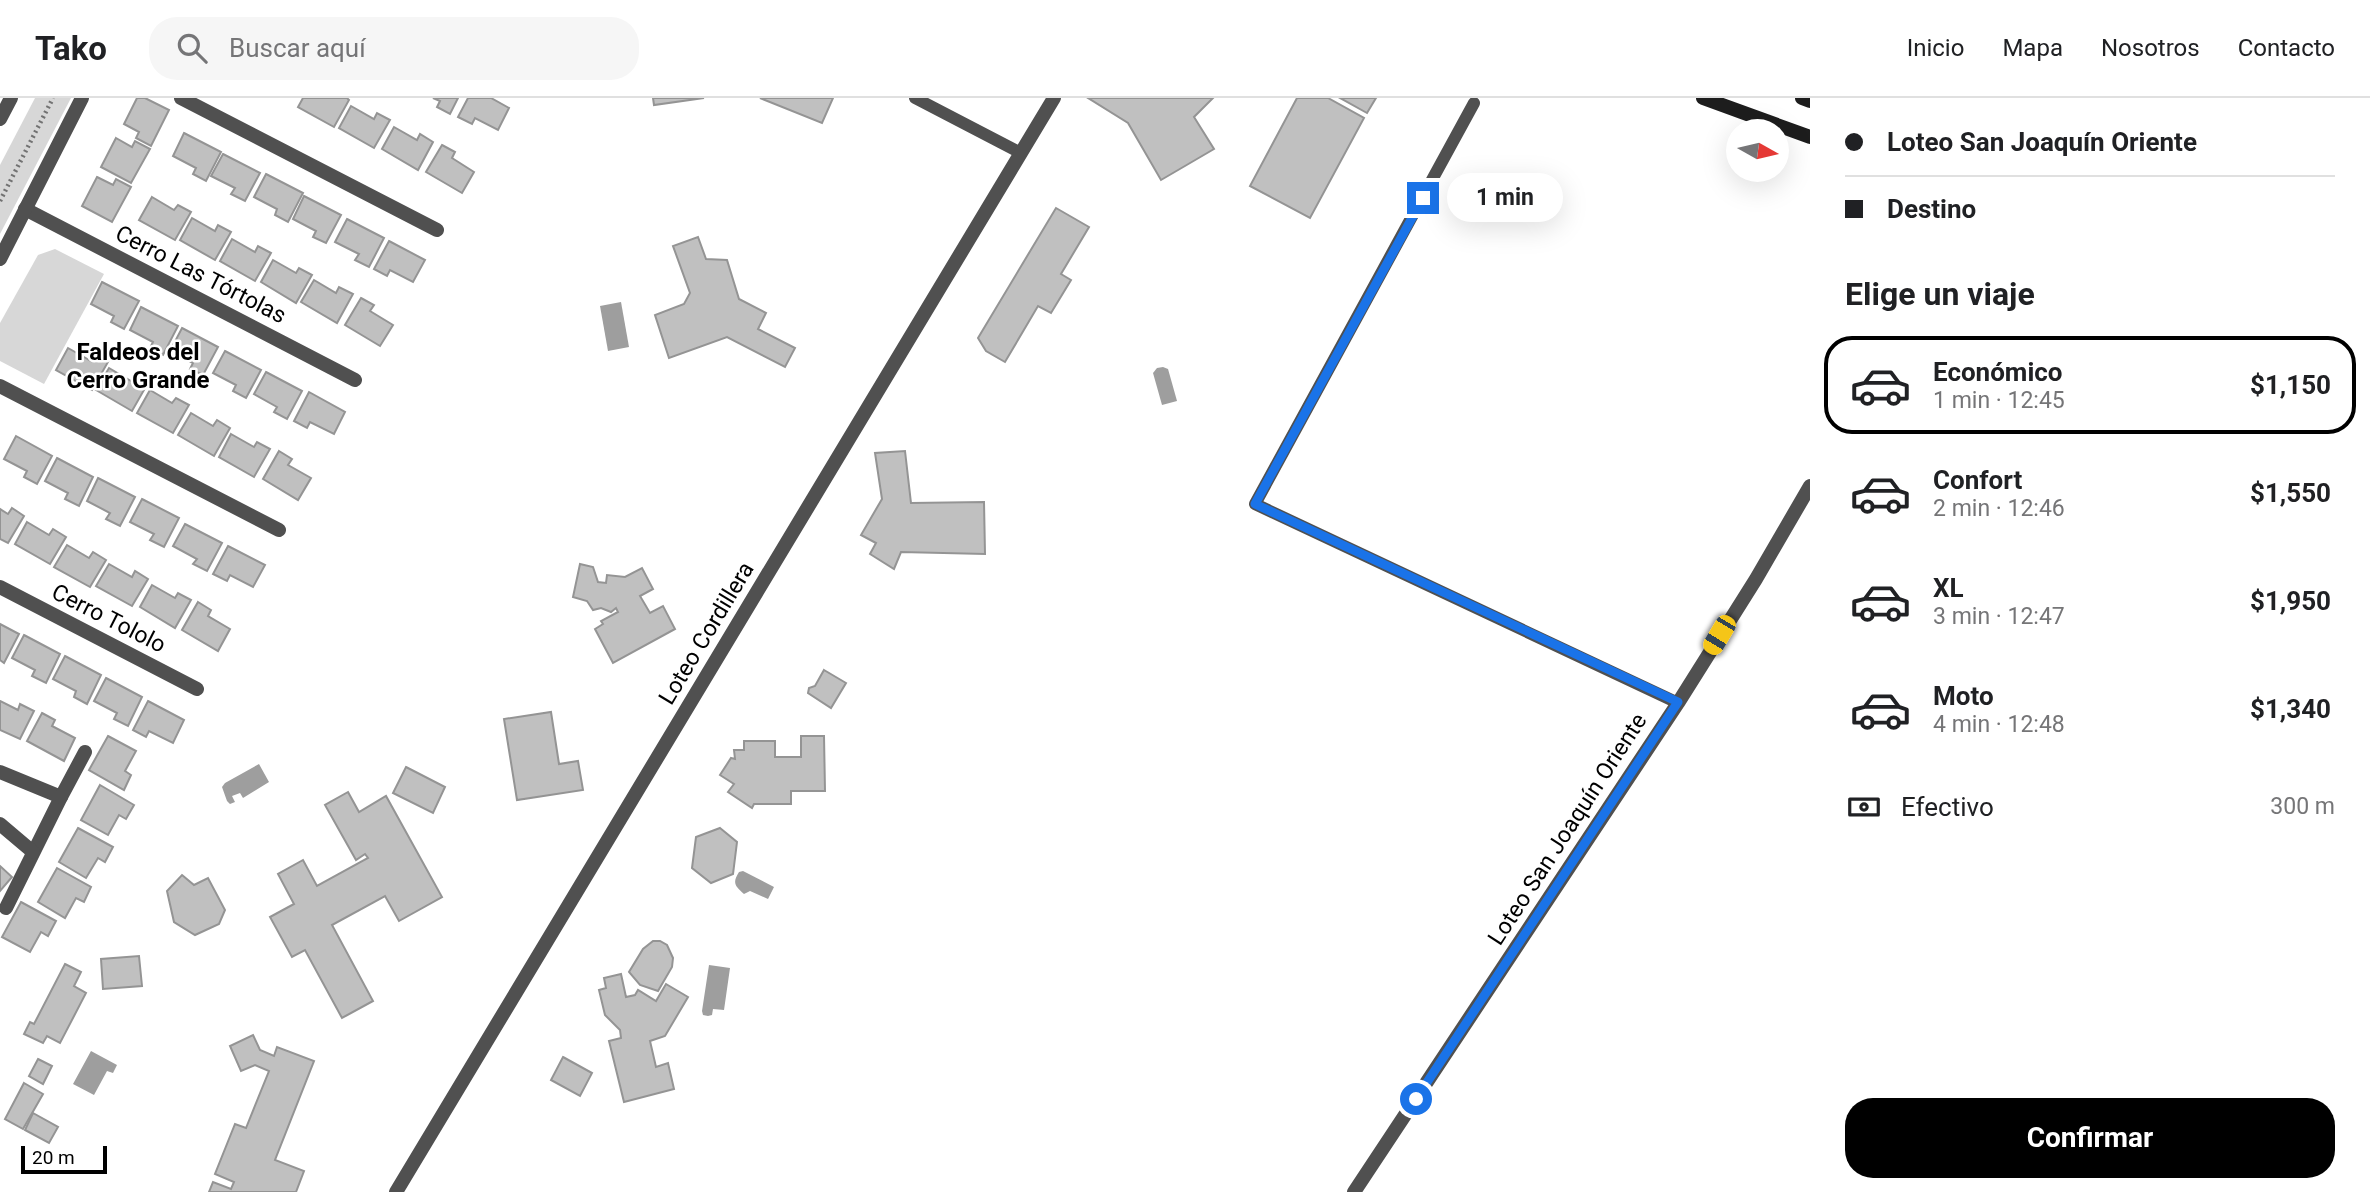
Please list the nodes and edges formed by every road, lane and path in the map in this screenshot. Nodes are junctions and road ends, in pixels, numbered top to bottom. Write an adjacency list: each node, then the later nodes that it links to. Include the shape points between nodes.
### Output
1 (11, 98): 11 (street)
2 (53, 98): 14 (path)
3 (82, 98): 15 (street)
4 (181, 98): 16 (street)
5 (915, 98): 13 (lane)
6 (1054, 98): 13 (street, Loteo Cordillera)
7 (1703, 98): 12 (main road)
8 (1802, 98): 9 (main road)
9 (1810, 101)
10 (1474, 103): 24 (lane, via 1255,504)
11 (0, 119)
12 (1810, 137)
13 (1021, 153): 31 (street, Loteo Cordillera)
14 (0, 201)
15 (25, 209): 17 (street); 18 (street, Cerro Las Tórtolas)
16 (437, 230)
17 (0, 259)
18 (355, 380)
19 (0, 386): 21 (street)
20 (1810, 486): 24 (street, Loteo San Joaquín Oriente)
21 (279, 530)
22 (0, 587): 23 (street, Cerro Tololo)
23 (197, 689)
24 (1678, 702): 32 (street, Loteo San Joaquín Oriente)
25 (85, 752): 27 (street)
26 (0, 772): 27 (street)
27 (61, 797): 29 (street)
28 (0, 824): 29 (street)
29 (33, 852): 30 (street)
30 (6, 908)
31 (396, 1192)
32 (1354, 1192)

